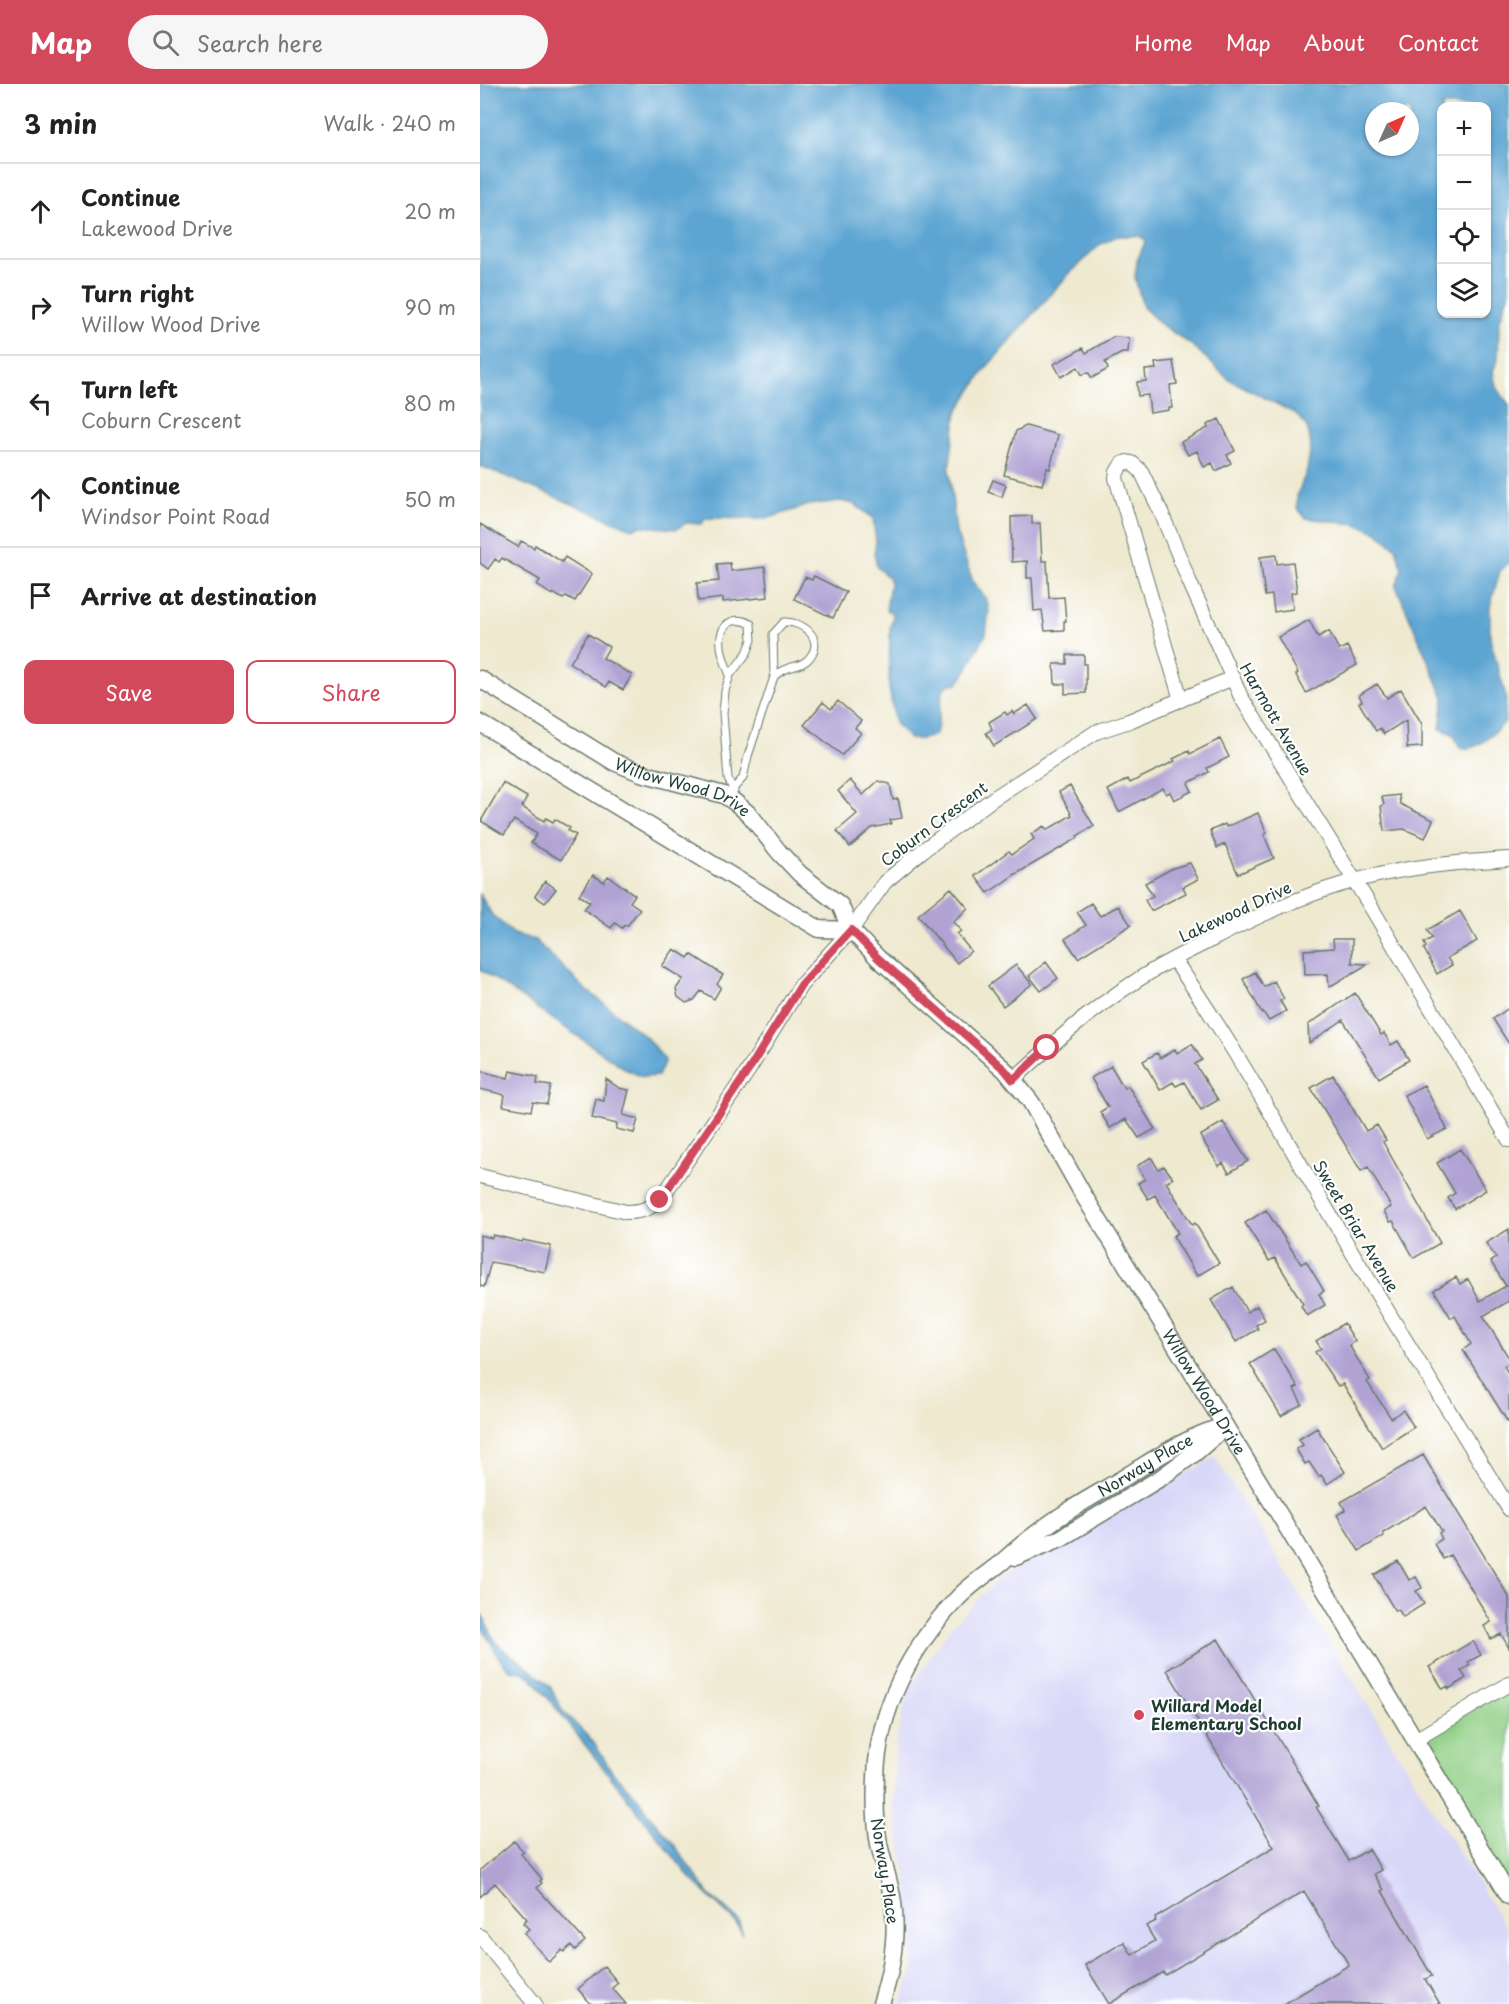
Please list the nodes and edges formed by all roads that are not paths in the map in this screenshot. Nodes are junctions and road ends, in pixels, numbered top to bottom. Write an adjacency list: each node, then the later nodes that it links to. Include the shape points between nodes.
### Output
1 (730, 675): 1 (lane, via 752,640 751,624 744,620 726,624 721,637); 7 (lane, via 723,713 728,779)
2 (774, 677): 2 (lane, via 788,666 810,659 814,639 801,624 784,622 773,634); 7 (lane)
3 (1233, 678): 5 (street, Coburn Crescent); 5 (street, Harmott Avenue, via 1141,471 1132,463 1122,464 1116,478); 9 (street, Harmott Avenue)
4 (480, 679): 7 (street, Willow Wood Drive, via 614,762 641,773)
5 (1181, 700): 10 (street, Coburn Crescent, via 1096,732 994,798 885,882)
6 (480, 723): 10 (street, via 819,930)
7 (735, 796): 10 (street, Willow Wood Drive, via 800,874 840,905)
8 (1509, 859): 9 (street, Lakewood Drive, via 1430,866)
9 (1354, 881): 11 (street, Lakewood Drive, via 1262,914); 13 (street, Harmott Avenue)
10 (851, 930): 12 (street, Willow Wood Drive); 14 (street, Coburn Crescent, via 801,985 735,1091 660,1200 651,1207 626,1212)
11 (1173, 960): 12 (street, Lakewood Drive, via 1092,1012); 16 (street, Sweet Briar Avenue, via 1229,1043 1354,1257)
12 (1013, 1080): 15 (street, Willow Wood Drive, via 1031,1102)
13 (1509, 1140)
14 (480, 1176)
15 (1225, 1426): 18 (street, Willow Wood Drive); 22 (street, Norway Place, via 1162,1477 1061,1538 1001,1563 958,1598 913,1653 886,1715 876,1774 879,1843 893,1902 895,1932 894,1957)
16 (1509, 1509)
17 (1509, 1684): 18 (street)
18 (1415, 1740): 19 (street, Willow Wood Drive)
19 (1509, 1896)
20 (480, 1936): 21 (street)
21 (535, 2004)
22 (881, 2004)

